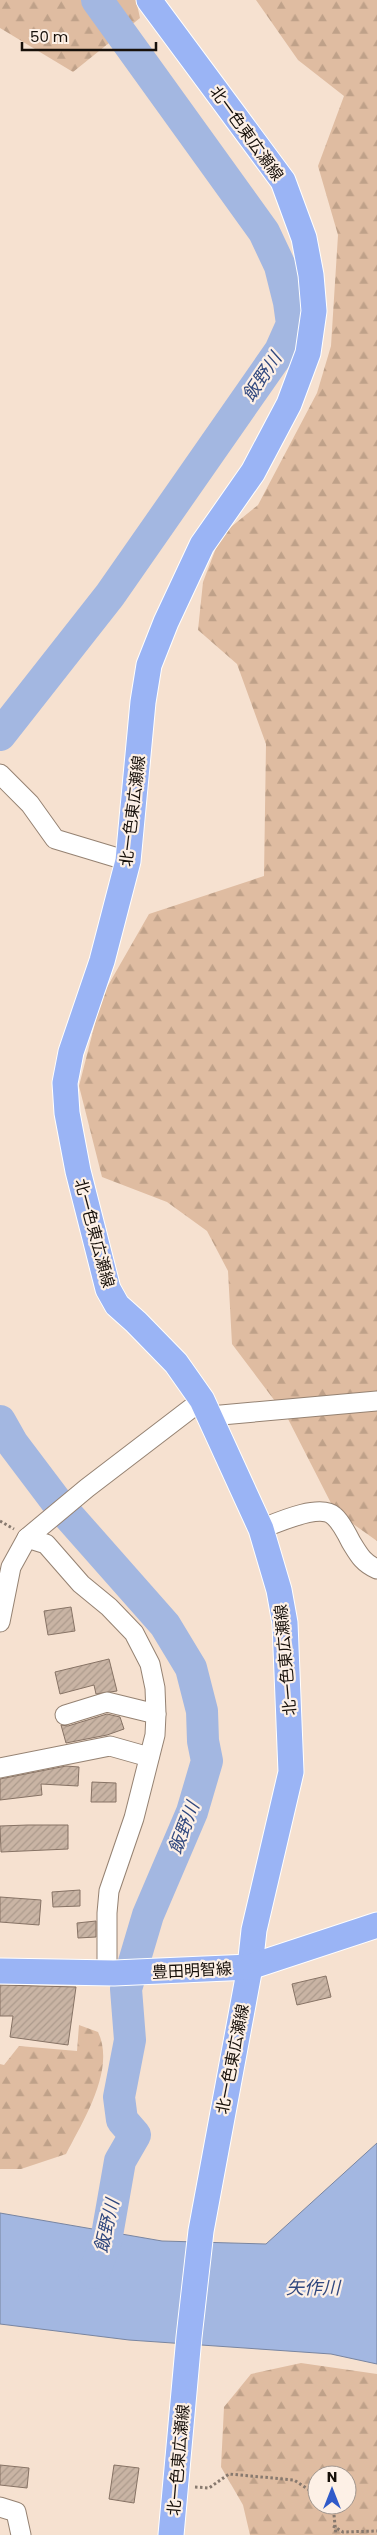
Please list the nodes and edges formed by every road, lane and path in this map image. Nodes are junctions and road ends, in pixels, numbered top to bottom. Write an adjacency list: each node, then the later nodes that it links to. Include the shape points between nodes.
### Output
1 (149, 0): 3 (main road, 北一色東広瀬線, via 283,181 304,238 314,311 308,353 289,404 253,472 202,545 149,665)
2 (0, 774): 3 (street, via 30,804 54,839)
3 (128, 861): 5 (main road, 北一色東広瀬線, via 102,961 71,1052 65,1083 67,1113 92,1232 108,1289 116,1305 176,1363)
4 (377, 1401): 5 (street)
5 (206, 1408): 6 (main road, 北一色東広瀬線); 7 (street, via 87,1488)
6 (261, 1529): 8 (street, via 287,1518 323,1510 334,1516 359,1556); 15 (main road, 北一色東広瀬線, via 279,1590 284,1623 291,1772 254,1930)
7 (27, 1538): 9 (street, via 11,1567); 10 (street, via 46,1544 81,1584 134,1632 150,1664)
8 (377, 1569)
9 (0, 1622)
10 (156, 1714): 11 (street, via 107,1702); 12 (street)
11 (65, 1715)
12 (149, 1757): 13 (street, via 110,1746); 17 (street, via 134,1818 109,1891 106,1913)
13 (0, 1768)
14 (377, 1925): 15 (main road, 豊田明智線)
15 (250, 1967): 17 (main road, 豊田明智線); 18 (main road, 北一色東広瀬線, via 197,2264)
16 (0, 1970): 17 (main road, 豊田明智線)
17 (110, 1973)
18 (177, 2487): 19 (path, via 209,2488 229,2474 294,2480); 25 (main road, 北一色東広瀬線)
19 (307, 2488)
20 (0, 2508): 24 (street, via 16,2512)
21 (333, 2515): 22 (path)
22 (333, 2526): 23 (path, via 343,2532); 26 (path)
23 (377, 2532)
24 (21, 2535)
25 (171, 2535)
26 (336, 2535)

